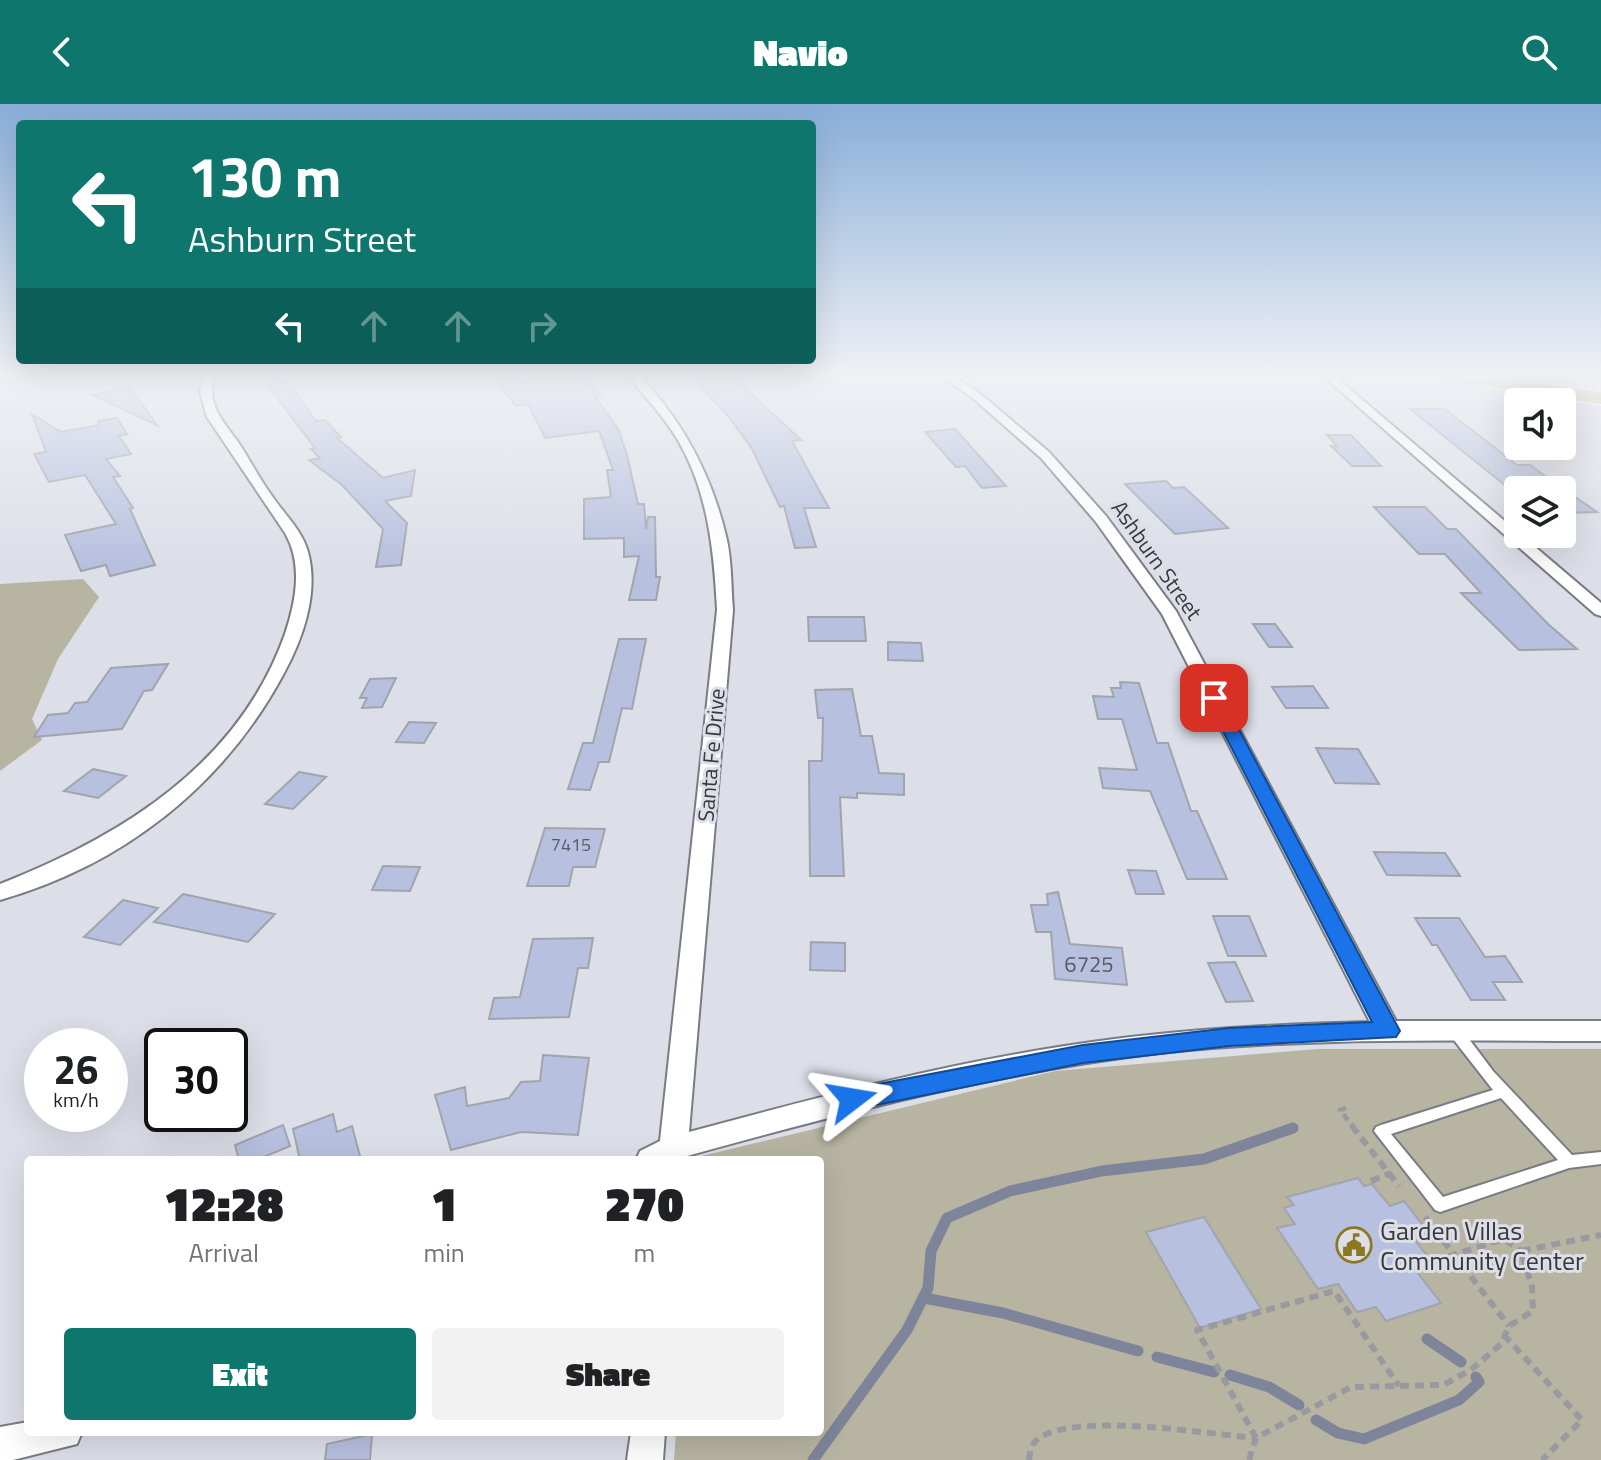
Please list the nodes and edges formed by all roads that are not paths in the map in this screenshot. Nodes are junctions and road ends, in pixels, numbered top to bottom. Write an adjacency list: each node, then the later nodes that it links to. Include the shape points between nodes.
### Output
1 (227, 437): 6 (street, via 301,552 302,597 290,645 267,693 232,745 179,799 106,847)
2 (682, 437): 11 (street, Santa Fe Drive, via 720,538 725,610)
3 (1024, 437): 7 (street, Ashburn Street, via 1101,519 1170,614)
4 (1399, 437): 5 (street)
5 (1601, 611)
6 (0, 892)
7 (1388, 1031): 8 (street); 11 (street, via 1229,1037 1083,1054 881,1091)
8 (1455, 1031): 9 (street); 10 (lane)
9 (1601, 1031)
10 (1503, 1092): 13 (lane); 13 (lane, via 1381,1131 1440,1205)
11 (665, 1156)
12 (1601, 1158): 13 (lane)
13 (1569, 1162)
14 (45, 1436): 16 (street)
15 (648, 1436): 17 (street)
16 (0, 1445)
17 (645, 1460)

